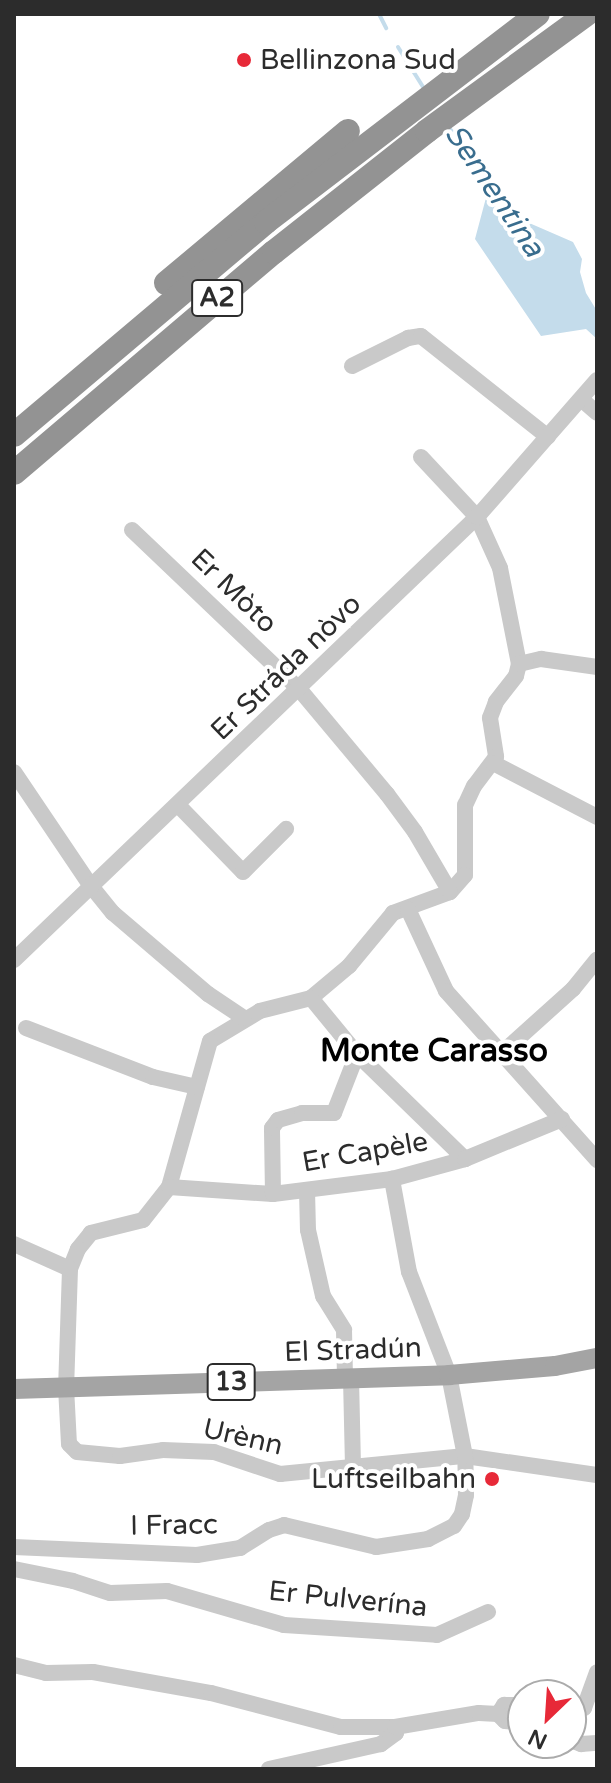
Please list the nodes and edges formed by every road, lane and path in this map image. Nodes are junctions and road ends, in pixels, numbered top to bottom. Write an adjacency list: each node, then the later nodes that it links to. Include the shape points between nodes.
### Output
1 (538, 14): 7 (highway, A2, via 212,265)
2 (587, 14): 12 (highway, A2, via 427,131 218,298)
3 (348, 131): 7 (highway, A2, via 213,241 59,378)
4 (352, 366): 10 (street, via 421,336)
5 (597, 380): 6 (street, Er Stráda nòvo)
6 (581, 399): 8 (street); 10 (street, Er Stráda nòvo)
7 (39, 413): 9 (highway, A2)
8 (597, 413)
9 (14, 435)
10 (548, 437): 13 (street, Er Stráda nòvo)
11 (421, 457): 13 (street)
12 (14, 473)
13 (477, 517): 15 (street, via 500,568); 17 (street, Er Stráda nòvo)
14 (132, 530): 17 (street, Er Mòto)
15 (519, 664): 16 (street, via 541,659); 18 (street, via 490,718)
16 (597, 667)
17 (300, 690): 20 (street, Er Stráda nòvo); 24 (street, Er Mòto, via 397,807)
18 (493, 763): 21 (street); 24 (street, via 467,798 466,868 463,880)
19 (14, 772): 23 (street)
20 (178, 805): 22 (street, via 243,872); 23 (street, Er Stráda nòvo)
21 (597, 817)
22 (286, 829)
23 (91, 886): 27 (street, Er Stráda nòvo); 29 (street, via 113,913)
24 (450, 892): 25 (street)
25 (408, 909): 28 (street, via 393,913 349,966); 31 (street, via 446,991)
26 (597, 959): 31 (street, via 573,989)
27 (14, 960)
28 (311, 998): 29 (street); 32 (street)
29 (244, 1018): 33 (street, via 210,1041)
30 (26, 1028): 33 (street, via 153,1077)
31 (503, 1052): 34 (street)
32 (357, 1054): 35 (street); 40 (street, via 334,1113 302,1113 278,1120 272,1128)
33 (197, 1087): 38 (street)
34 (562, 1119): 35 (street, Er Capèle); 36 (street)
35 (465, 1159): 37 (street, Er Capèle)
36 (597, 1160)
37 (392, 1179): 39 (street, Er Capèle); 44 (street, I Fracc, via 412,1285)
38 (169, 1187): 40 (street, Er Capèle); 42 (street, via 143,1220 91,1233)
39 (307, 1190): 40 (street, Er Capèle); 45 (street, via 308,1230 323,1296 344,1330)
40 (273, 1194)
41 (14, 1244): 42 (street)
42 (70, 1269): 46 (street, Urènn)
43 (597, 1358): 44 (main road, El Stradún / 13)
44 (449, 1375): 45 (main road, El Stradún / 13); 48 (street, I Fracc)
45 (348, 1378): 46 (main road, El Stradún / 13); 49 (street)
46 (66, 1387): 47 (main road, El Stradún / 13); 49 (street, Urènn, via 70,1447 77,1452 120,1456 202,1450 280,1474)
47 (14, 1389)
48 (465, 1456): 49 (street, Urènn); 50 (street, Urènn); 51 (street, I Fracc, via 462,1514 449,1531 428,1539 367,1546 284,1525 240,1548 197,1555)
49 (353, 1466)
50 (597, 1475)
51 (14, 1547)
52 (14, 1569): 53 (street, Er Pulverína, via 110,1593 167,1591 284,1625 437,1635)
53 (488, 1612)
54 (14, 1665): 60 (street, via 46,1673 93,1672 211,1693 341,1727)
55 (597, 1672): 56 (street)
56 (587, 1700)
57 (507, 1705): 58 (street)
58 (498, 1714): 59 (street); 60 (street)
59 (507, 1721)
60 (395, 1727): 61 (street, via 396,1733 381,1744)
61 (269, 1769)

